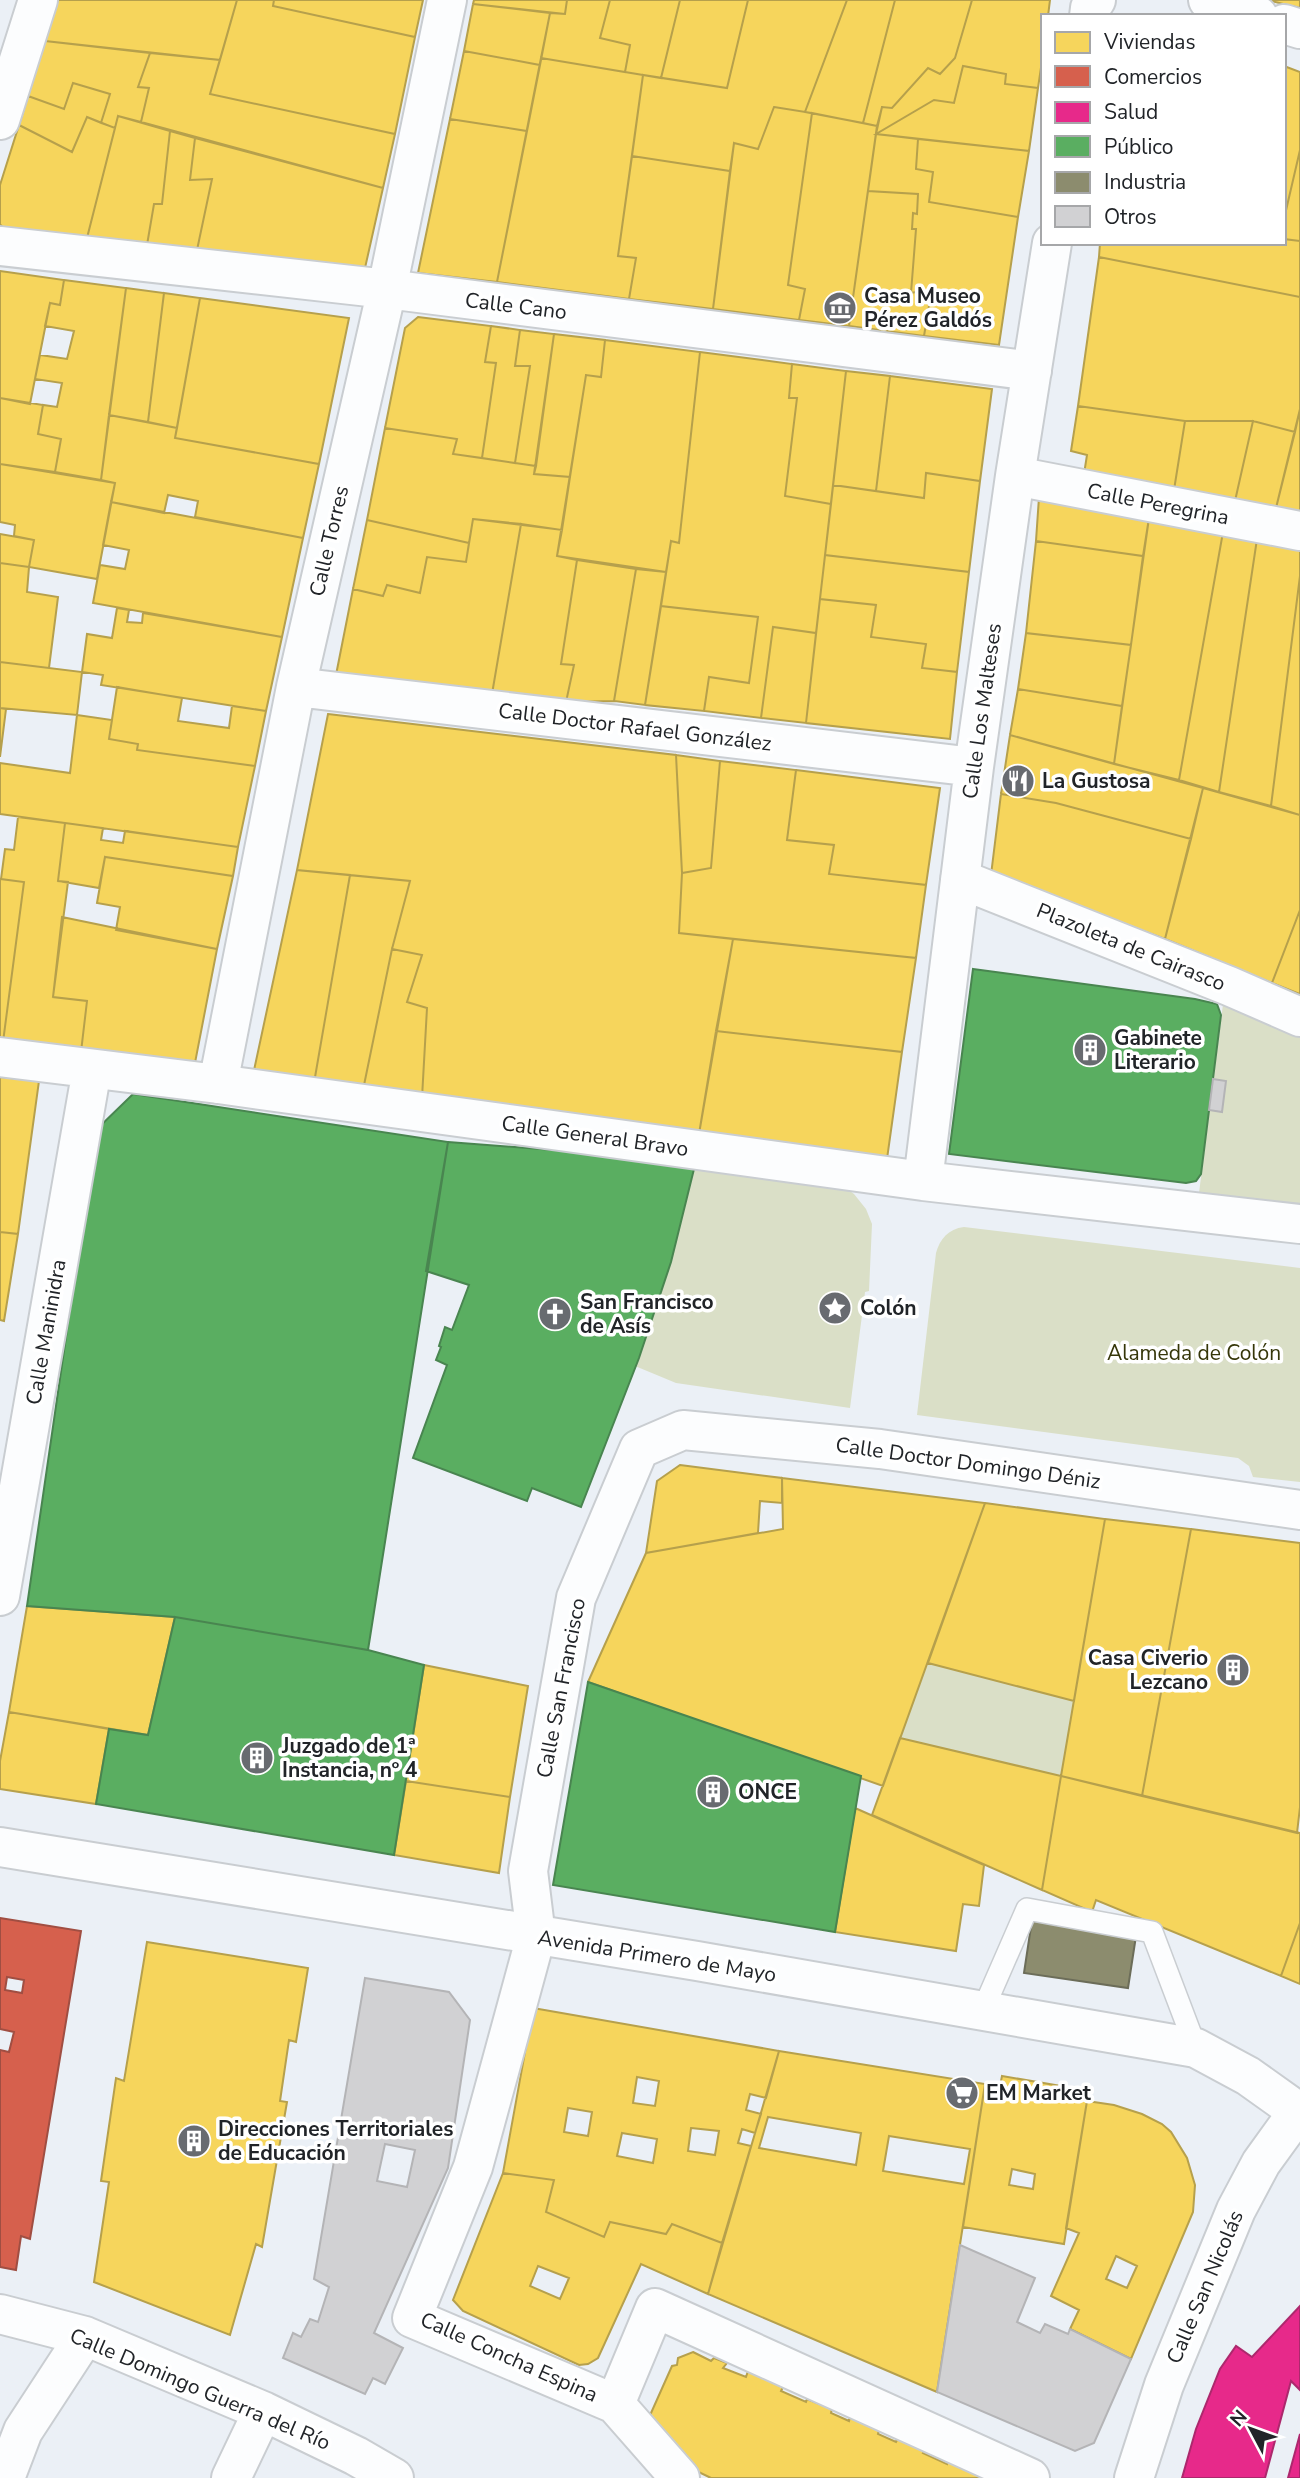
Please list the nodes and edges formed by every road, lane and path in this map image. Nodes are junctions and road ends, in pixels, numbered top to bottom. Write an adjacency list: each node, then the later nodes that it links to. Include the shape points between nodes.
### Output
1 (38, 0): 5 (street)
2 (447, 0): 8 (street, Calle Torres)
3 (1208, 0): 4 (street)
4 (1252, 14)
5 (0, 120)
6 (1052, 245): 9 (street, Calle Los Malteses)
7 (0, 246): 8 (street, Calle Cano)
8 (387, 289): 9 (street, Calle Cano); 12 (street, Calle Torres)
9 (1032, 371): 10 (street, Calle Los Malteses)
10 (1015, 476): 11 (street, Calle Peregrina); 13 (street, Calle Los Malteses)
11 (1300, 531)
12 (296, 687): 13 (street, Calle Doctor Rafael González); 18 (street, Calle Torres)
13 (974, 767): 14 (street, Calle Los Malteses)
14 (960, 879): 15 (street, Plazoleta de Cairasco); 19 (street, Calle Los Malteses)
15 (1300, 1017)
16 (0, 1057): 17 (street, Calle General Bravo)
17 (92, 1069): 18 (street, Calle General Bravo); 21 (street, Calle Maninidra)
18 (218, 1084): 19 (street, Calle General Bravo)
19 (923, 1181): 20 (street, Calle General Bravo)
20 (1300, 1224)
21 (14, 1433): 24 (street, Calle Maninidra)
22 (639, 1449): 23 (street, Calle Doctor Domingo Déniz, via 683,1430 880,1449); 26 (street, Calle San Francisco, via 576,1598 528,1871)
23 (1300, 1510)
24 (0, 1596)
25 (0, 1847): 26 (street, Avenida Primero de Mayo)
26 (536, 1936): 27 (street, Avenida Primero de Mayo); 32 (street, Calle Concha Espina, via 473,2167 412,2318)
27 (982, 2012): 28 (street, Avenida Primero de Mayo); 28 (lane, via 1027,1909 1152,1932)
28 (1196, 2048): 29 (street, Avenida Primero de Mayo)
29 (1299, 2111): 39 (street, Calle San Nicolás, via 1261,2163 1236,2210 1164,2385)
30 (0, 2314): 31 (street, Calle Domingo Guerra del Río)
31 (85, 2336): 33 (street, Calle Domingo Guerra del Río); 34 (street, via 23,2431)
32 (615, 2404): 37 (street); 38 (street, Calle Concha Espina, via 655,2308)
33 (263, 2412): 35 (street); 36 (street, Calle Domingo Guerra del Río)
34 (5, 2478)
35 (231, 2478)
36 (394, 2478)
37 (680, 2478)
38 (1030, 2478)
39 (1134, 2478)

